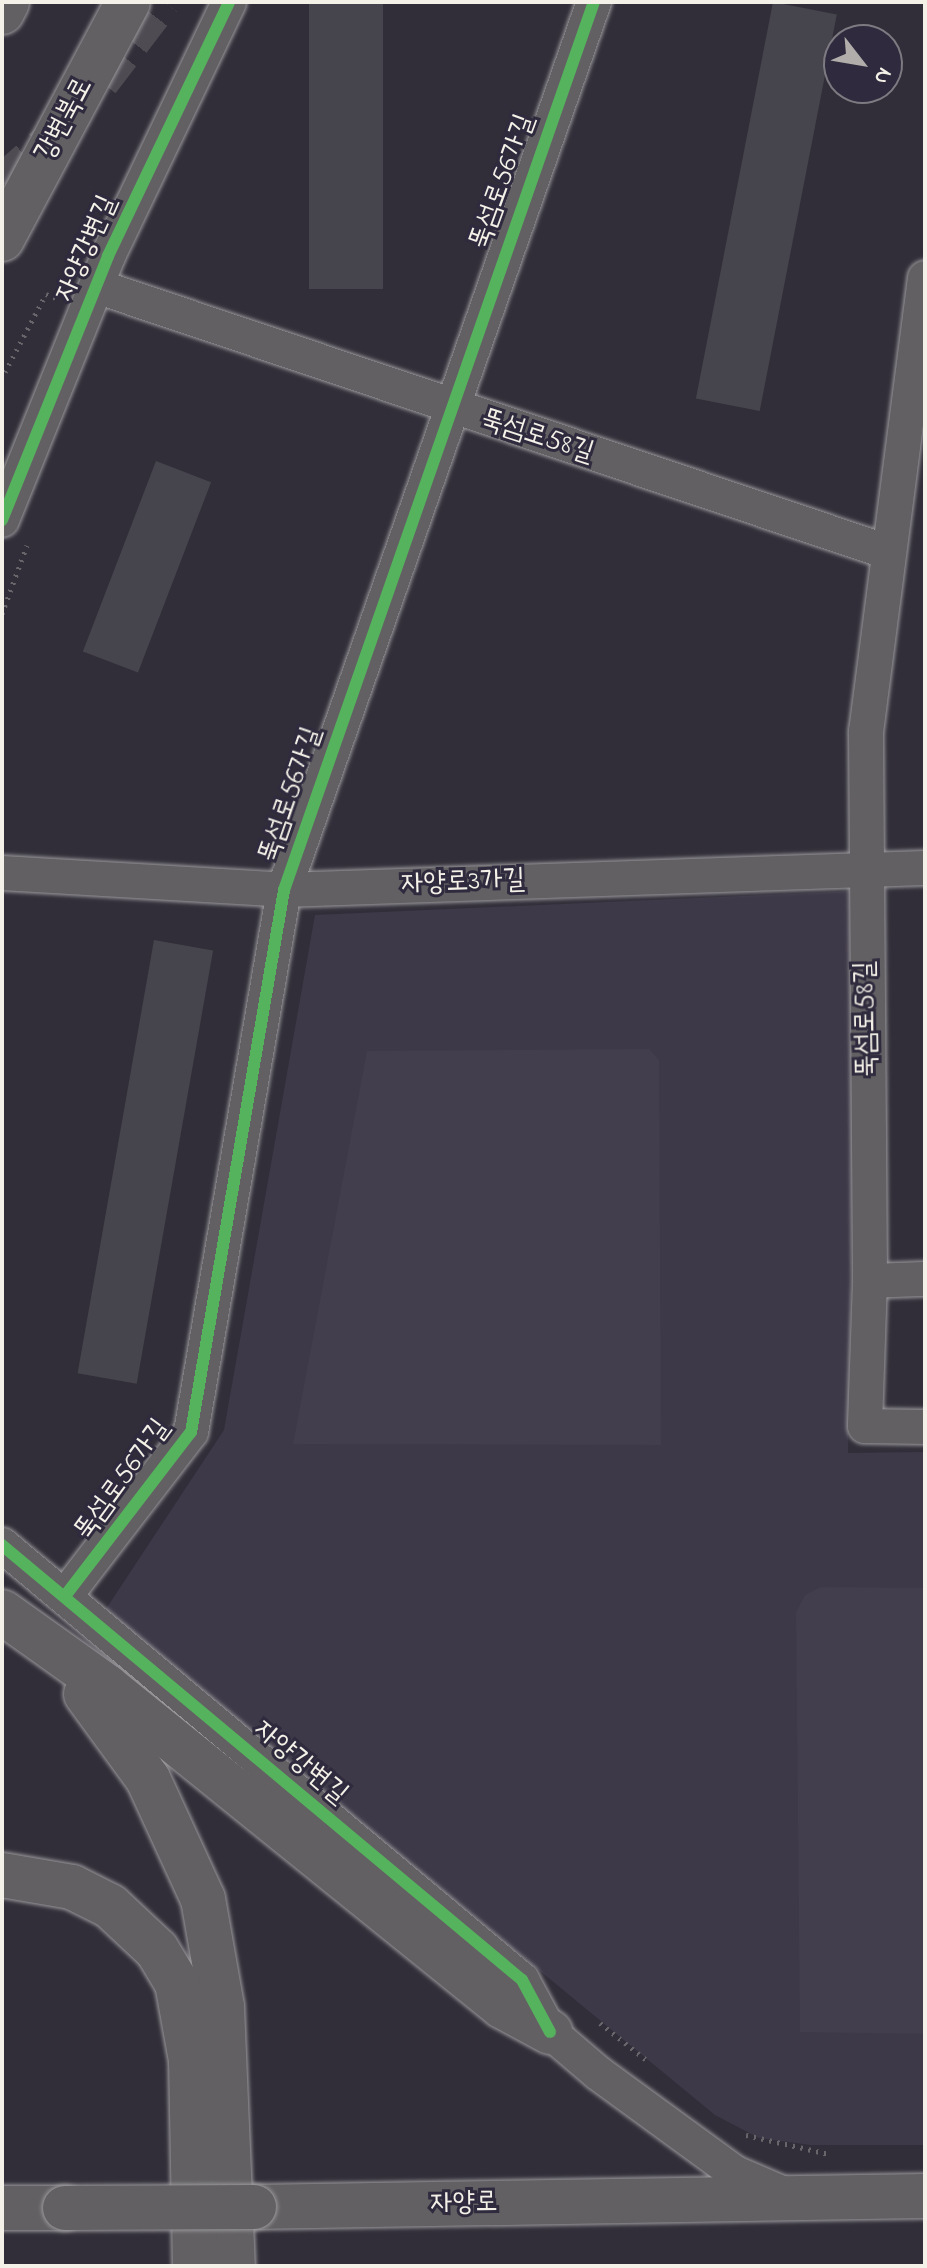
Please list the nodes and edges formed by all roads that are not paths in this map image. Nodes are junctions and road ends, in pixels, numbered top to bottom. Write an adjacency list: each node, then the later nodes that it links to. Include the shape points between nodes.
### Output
1 (7, 2): 5 (main road)
2 (128, 2): 6 (main road, 강변북로)
3 (229, 2): 8 (street, 자양강변길)
4 (594, 2): 9 (street, 뚝섬로56가길)
5 (2, 12)
6 (2, 239)
7 (925, 278): 11 (street, 뚝섬로58길)
8 (96, 286): 9 (street, 뚝섬로58길); 10 (street, 자양강변길)
9 (448, 407): 11 (street, 뚝섬로58길); 15 (street, 뚝섬로56가길)
10 (2, 520)
11 (888, 552): 12 (street, 뚝섬로58길, via 866,731)
12 (866, 867): 13 (street, 자양로3가길); 15 (street, 자양로3가길); 17 (street, 뚝섬로58길)
13 (925, 868)
14 (2, 873): 15 (street, 자양로3가길)
15 (284, 890): 20 (street, 뚝섬로56가길, via 191,1432)
16 (925, 1279): 17 (street)
17 (870, 1281): 18 (street, 뚝섬로58길, via 865,1426)
18 (925, 1427)
19 (2, 1545): 20 (street, 자양강변길)
20 (65, 1596): 24 (street, 자양강변길, via 522,1980)
21 (2, 1612): 22 (main road)
22 (42, 1645): 24 (main road, via 107,1687 502,2006); 29 (main road, via 127,1745 170,1816 203,1899 222,2007)
23 (2, 1875): 28 (main road, via 72,1887 110,1906 157,1950 177,1983 191,2060)
24 (550, 2032): 26 (street, 자양강변길, via 679,2136 735,2173)
25 (925, 2196): 26 (main road, 자양로)
26 (796, 2200): 27 (main road, 자양로, bridge)
27 (2, 2208)
28 (195, 2266)
29 (233, 2266)

